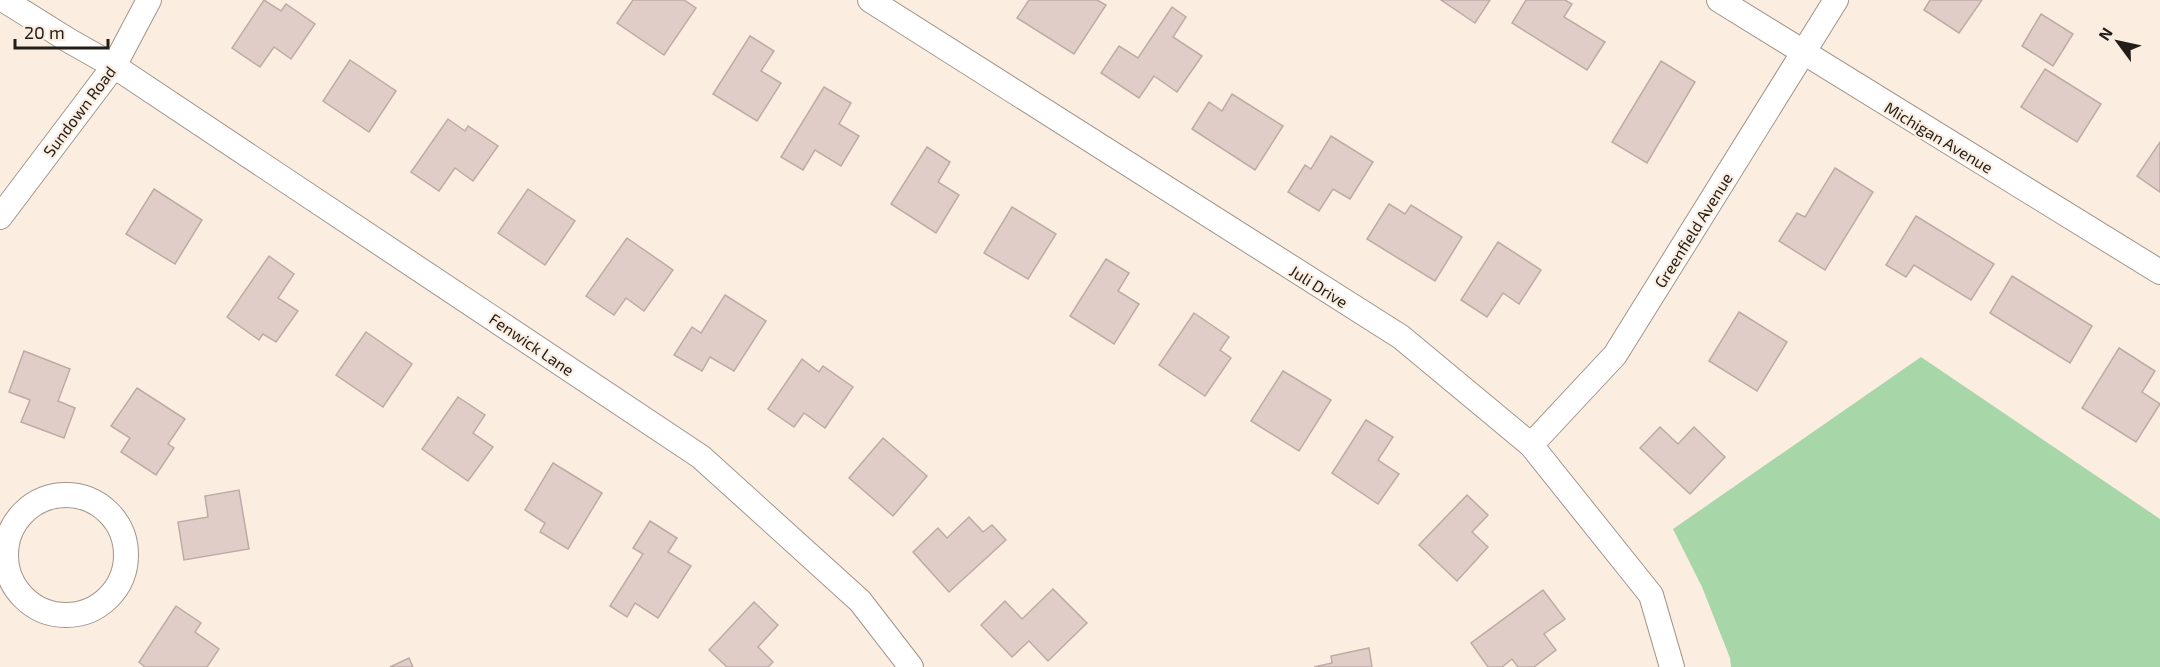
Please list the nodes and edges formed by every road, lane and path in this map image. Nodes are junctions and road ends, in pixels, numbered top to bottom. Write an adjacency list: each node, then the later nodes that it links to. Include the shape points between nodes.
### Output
1 (4, 0): 7 (street, Fenwick Lane)
2 (149, 0): 7 (street, Sundown Road)
3 (870, 0): 10 (street, Juli Drive, via 1401,338)
4 (1719, 0): 6 (street, Michigan Avenue)
5 (1836, 0): 6 (street, Greenfield Avenue)
6 (1803, 53): 9 (street, Michigan Avenue); 10 (street, Greenfield Avenue, via 1616,356)
7 (114, 66): 8 (street, Sundown Road); 12 (street, Fenwick Lane, via 701,457 860,601)
8 (0, 217)
9 (2160, 272)
10 (1531, 446): 13 (street, Juli Drive, via 1651,596)
11 (3, 548): 11 (street, via 7,569 20,594 42,611 60,615 80,614 97,607 122,578 126,560 124,539 115,520 100,505 81,496 60,494 40,500 23,512)
12 (911, 667)
13 (1672, 667)

